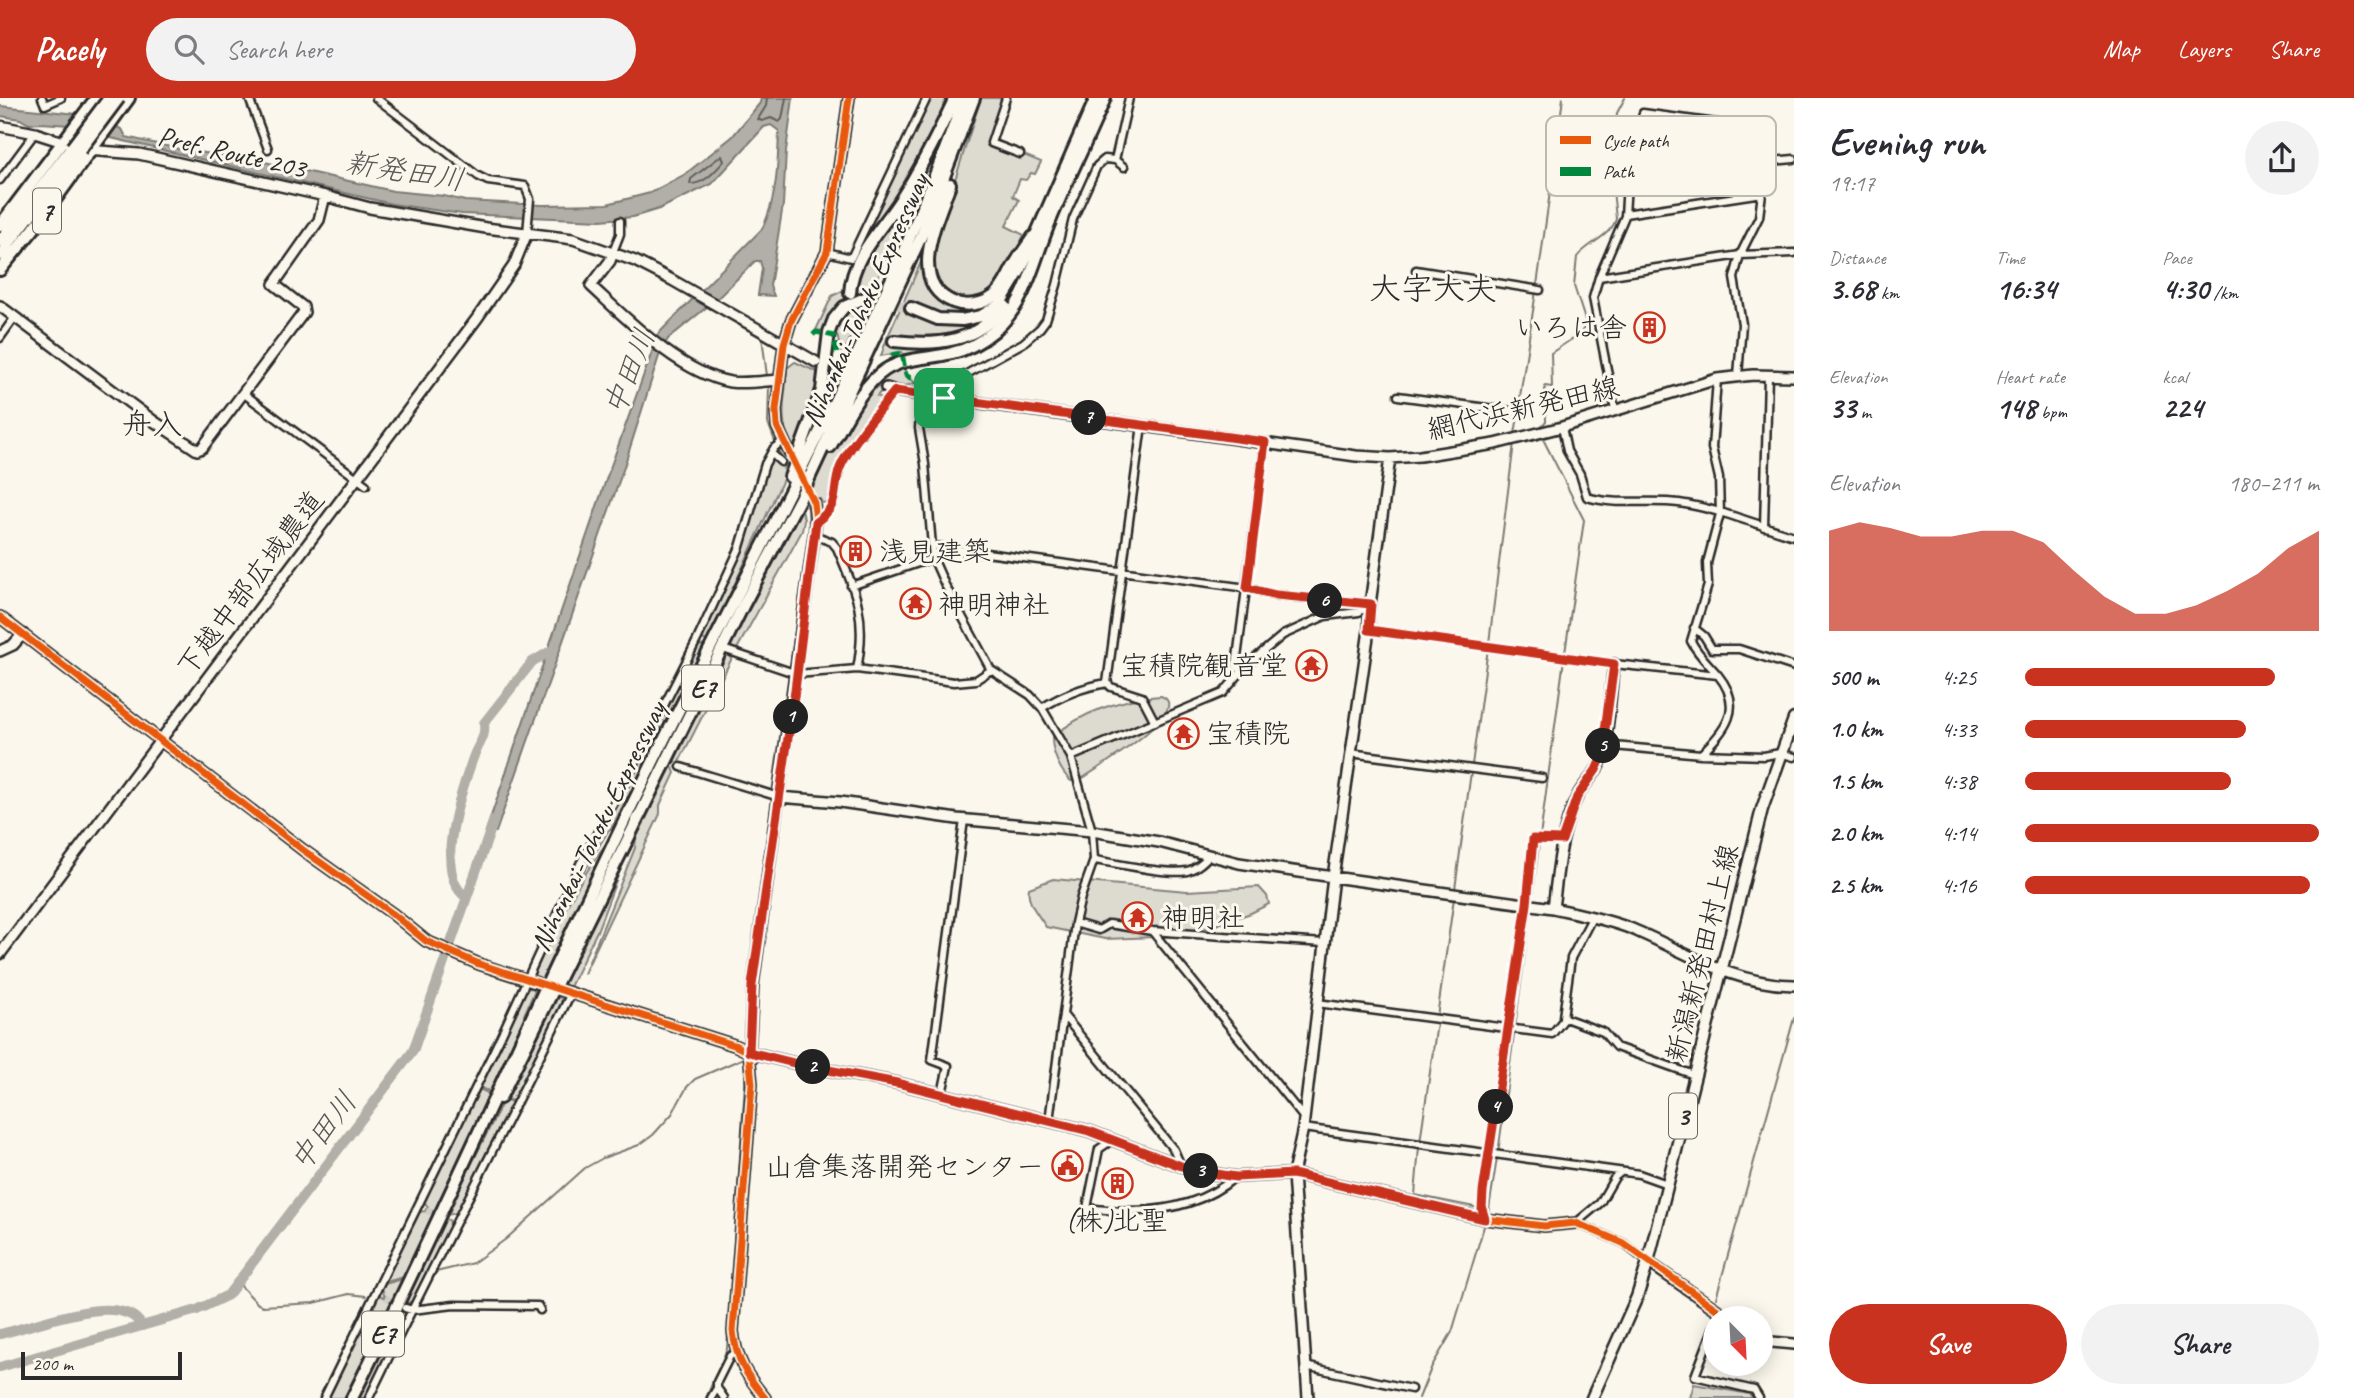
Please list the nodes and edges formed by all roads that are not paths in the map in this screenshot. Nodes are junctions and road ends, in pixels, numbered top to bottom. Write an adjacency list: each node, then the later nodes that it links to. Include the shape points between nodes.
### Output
1 (42, 98): 2 (street, via 46,105)
2 (61, 98)
3 (96, 98): 24 (highway, 7, via 71,132)
4 (109, 98): 24 (highway, 7, bridge)
5 (120, 98): 24 (highway, 7, bridge)
6 (129, 98): 24 (highway, 7, via 102,137)
7 (249, 98): 25 (street)
8 (376, 98): 39 (street, via 478,176 525,186 530,199)
9 (849, 98): 43 (street)
10 (926, 98): 43 (street, via 851,258)
11 (955, 98): 51 (highway, via 901,199 863,253 851,278)
12 (964, 98): 92 (highway, Nihonkai-Tohoku Expressway / E7, via 862,345)
13 (975, 98): 40 (highway, via 929,246 930,275 937,290 956,303 973,305 999,291); 82 (highway, Nihonkai-Tohoku Expressway / E7, via 921,237)
14 (1006, 98): 26 (street, via 992,143)
15 (1090, 98): 22 (highway)
16 (1096, 98): 22 (highway)
17 (1108, 98): 22 (highway)
18 (1129, 98): 28 (street)
19 (1642, 116): 20 (street)
20 (1665, 116)
21 (0, 126): 23 (street, Pref. Route 203)
22 (1088, 126): 40 (highway)
23 (35, 133): 24 (street, Pref. Route 203); 31 (street)
24 (77, 148): 32 (street, Pref. Route 203, via 139,154); 38 (highway, 7); 47 (highway, 7)
25 (268, 149)
26 (1020, 154)
27 (1794, 159): 29 (street)
28 (1115, 160): 30 (street); 69 (street, via 1105,159 1097,166 1078,208 1046,320 1023,343 963,376)
29 (1776, 161)
30 (1124, 167)
31 (0, 180)
32 (325, 196): 39 (street, Pref. Route 203, via 370,208); 66 (street, via 319,219 274,284 304,312)
33 (1626, 196): 36 (street)
34 (1737, 196): 36 (street)
35 (1762, 196): 45 (street, via 1759,217)
36 (1625, 214): 49 (street)
37 (620, 222): 42 (street)
38 (10, 228): 41 (highway, 7); 46 (highway, 7)
39 (527, 233): 42 (street, Pref. Route 203, via 573,239); 80 (street, 下越中部広域農道, via 503,282)
40 (1037, 240): 54 (highway, via 999,305 981,316 938,319); 57 (highway, via 1017,290 987,324 948,342); 82 (highway, via 1024,293 1010,315 972,345 904,362 874,379)
41 (0, 241)
42 (613, 252): 58 (street, Pref. Route 203); 63 (street, via 591,286 661,346 713,378)
43 (827, 252): 58 (street)
44 (1794, 253): 45 (street)
45 (1740, 255): 49 (street); 61 (street, via 1734,278 1742,324)
46 (0, 256)
47 (0, 270)
48 (1416, 270): 50 (street)
49 (1599, 277): 70 (street, via 1593,298)
50 (1540, 290)
51 (850, 293)
52 (867, 297): 92 (highway, via 844,307 834,318 814,417)
53 (0, 306): 55 (street)
54 (911, 308)
55 (15, 317): 56 (street); 66 (street, via 197,450)
56 (0, 338)
57 (894, 341)
58 (784, 344): 59 (street); 63 (street)
59 (817, 362)
60 (1768, 375): 61 (street, 網代浜新発田線); 62 (street, 網代浜新発田線); 86 (street)
61 (1738, 376): 64 (street, 網代浜新発田線)
62 (1794, 376)
63 (779, 380): 74 (street, via 776,410)
64 (1717, 380): 70 (street, 網代浜新発田線); 84 (street, via 1712,448)
65 (890, 390): 67 (street, 網代浜新発田線); 85 (street, via 840,469 828,513)
66 (243, 393): 80 (street)
67 (922, 395): 69 (street, 網代浜新発田線); 89 (street, via 919,428)
68 (1398, 396): 71 (street)
69 (944, 398): 72 (street, 網代浜新発田線)
70 (1615, 410): 73 (street, 網代浜新発田線)
71 (1524, 413)
72 (1142, 425): 75 (street, 網代浜新発田線); 91 (street)
73 (1562, 427): 78 (street, 網代浜新発田線, via 1495,444); 84 (street, via 1587,497 1680,503)
74 (784, 440): 76 (street); 77 (street)
75 (1265, 442): 78 (street, 網代浜新発田線); 94 (street)
76 (789, 452)
77 (771, 453): 79 (street); 100 (street, via 740,547)
78 (1390, 458): 95 (street)
79 (781, 462)
80 (357, 478): 81 (street); 115 (street, 下越中部広域農道)
81 (366, 485)
82 (800, 498): 167 (highway, Nihonkai-Tohoku Expressway / E7)
83 (814, 503): 85 (street)
84 (1720, 514): 86 (street); 97 (street, via 1707,564 1708,585)
85 (816, 522): 87 (street)
86 (1764, 527): 88 (street)
87 (814, 535): 93 (street, via 837,548); 109 (street)
88 (1794, 536)
89 (934, 546): 90 (street); 91 (street)
90 (933, 558): 93 (street); 107 (street)
91 (1122, 572): 94 (street); 111 (street)
92 (743, 582): 167 (highway, Nihonkai-Tohoku Expressway / E7, via 586,897)
93 (851, 586): 106 (street, via 862,620)
94 (1247, 588): 95 (street); 108 (street, via 1236,666)
95 (1371, 604): 98 (street); 108 (street, via 1359,612 1325,616 1283,635)
96 (0, 617): 99 (street)
97 (1694, 628): 105 (street, via 1712,649 1739,649); 110 (street, via 1693,646)
98 (1369, 630): 104 (street); 117 (street)
99 (23, 634): 103 (street); 115 (street)
100 (697, 640): 101 (street); 139 (street, via 580,864)
101 (705, 643)
102 (726, 650): 109 (street)
103 (0, 651)
104 (1614, 664): 110 (street); 116 (street)
105 (1794, 667)
106 (857, 669): 107 (street, via 954,682 976,680); 109 (street)
107 (991, 670): 112 (street)
108 (1241, 671): 114 (street, via 1223,693)
109 (797, 674): 124 (street)
110 (1718, 675): 119 (street, via 1728,692 1731,713 1721,734)
111 (1107, 683): 112 (street, via 1077,690); 114 (street, via 1142,697)
112 (1042, 708): 120 (street)
113 (1794, 719): 118 (main road, 新潟新発田村上線 / 3)
114 (1155, 722): 120 (street)
115 (160, 741): 137 (street, 下越中部広域農道); 139 (street, via 426,942)
116 (1603, 745): 119 (street); 127 (street, via 1599,765 1577,797)
117 (1350, 753): 123 (street); 130 (street)
118 (1780, 753): 119 (street); 121 (street); 138 (main road, 新潟新発田村上線 / 3)
119 (1701, 754)
120 (1071, 757): 126 (street)
121 (1794, 757)
122 (681, 767): 124 (street)
123 (1542, 778)
124 (779, 797): 125 (street); 148 (street, via 752,985)
125 (964, 820): 126 (street); 150 (street, via 932,1059 947,1066)
126 (1092, 831): 128 (street); 129 (street)
127 (1562, 840): 131 (street, via 1533,839); 132 (street)
128 (1210, 855): 129 (street, via 1188,871); 130 (street)
129 (1094, 860): 134 (street)
130 (1333, 877): 131 (street); 136 (street)
131 (1527, 904): 132 (street); 147 (street)
132 (1553, 908): 133 (street)
133 (1593, 916): 138 (street); 146 (street, via 1571,958)
134 (1075, 923): 135 (street, via 1099,930 1110,924); 145 (street)
135 (1152, 930): 136 (street); 152 (street)
136 (1324, 943): 144 (street)
137 (0, 954)
138 (1720, 970): 141 (street); 149 (main road, 新潟新発田村上線 / 3)
139 (526, 979): 140 (street); 160 (street)
140 (537, 983)
141 (1794, 985)
142 (561, 990): 143 (street)
143 (571, 993): 148 (street); 163 (street)
144 (1317, 1003): 147 (street); 152 (street)
145 (1064, 1016): 151 (street); 155 (street, via 1174,1150)
146 (1565, 1018): 147 (street, via 1552,1034); 149 (street, via 1603,1032 1616,1047)
147 (1507, 1027): 154 (street)
148 (749, 1052): 150 (street); 175 (street, via 752,1084 733,1312)
149 (1694, 1075): 159 (main road, 新潟新発田村上線 / 3)
150 (942, 1094): 151 (street)
151 (1049, 1121): 153 (street)
152 (1303, 1123): 154 (street); 157 (street)
153 (1112, 1140): 155 (street); 158 (street, via 1099,1149 1087,1208 1163,1210 1219,1191)
154 (1490, 1154): 156 (street); 164 (street, via 1482,1209)
155 (1181, 1166): 158 (street)
156 (1621, 1172): 159 (street); 165 (street, via 1600,1203)
157 (1293, 1174): 158 (street); 164 (street); 177 (street)
158 (1236, 1177)
159 (1667, 1184): 166 (main road, 新潟新発田村上線 / 3)
160 (418, 1206): 161 (street); 168 (street)
161 (426, 1210)
162 (448, 1218): 163 (street)
163 (456, 1219): 171 (street)
164 (1485, 1219): 165 (street, via 1544,1226)
165 (1576, 1223): 166 (street, via 1623,1243)
166 (1648, 1262): 170 (street); 187 (main road, 新潟新発田村上線 / 3)
167 (414, 1269): 181 (highway, Nihonkai-Tohoku Expressway / E7)
168 (377, 1291): 169 (street); 180 (street)
169 (385, 1297)
170 (1707, 1306)
171 (408, 1309): 172 (street, via 454,1305 538,1306); 182 (street)
172 (540, 1310)
173 (1773, 1342): 174 (street)
174 (1794, 1344)
175 (736, 1353): 178 (street, via 730,1356); 185 (street, via 747,1377)
176 (1703, 1355): 188 (street, via 1695,1376 1754,1390)
177 (1306, 1366): 179 (street); 186 (street)
178 (717, 1388): 183 (street); 184 (street)
179 (1411, 1389)
180 (324, 1398)
181 (352, 1398)
182 (369, 1398)
183 (711, 1398)
184 (724, 1398)
185 (765, 1398)
186 (1308, 1398)
187 (1592, 1398)
188 (1759, 1398)

